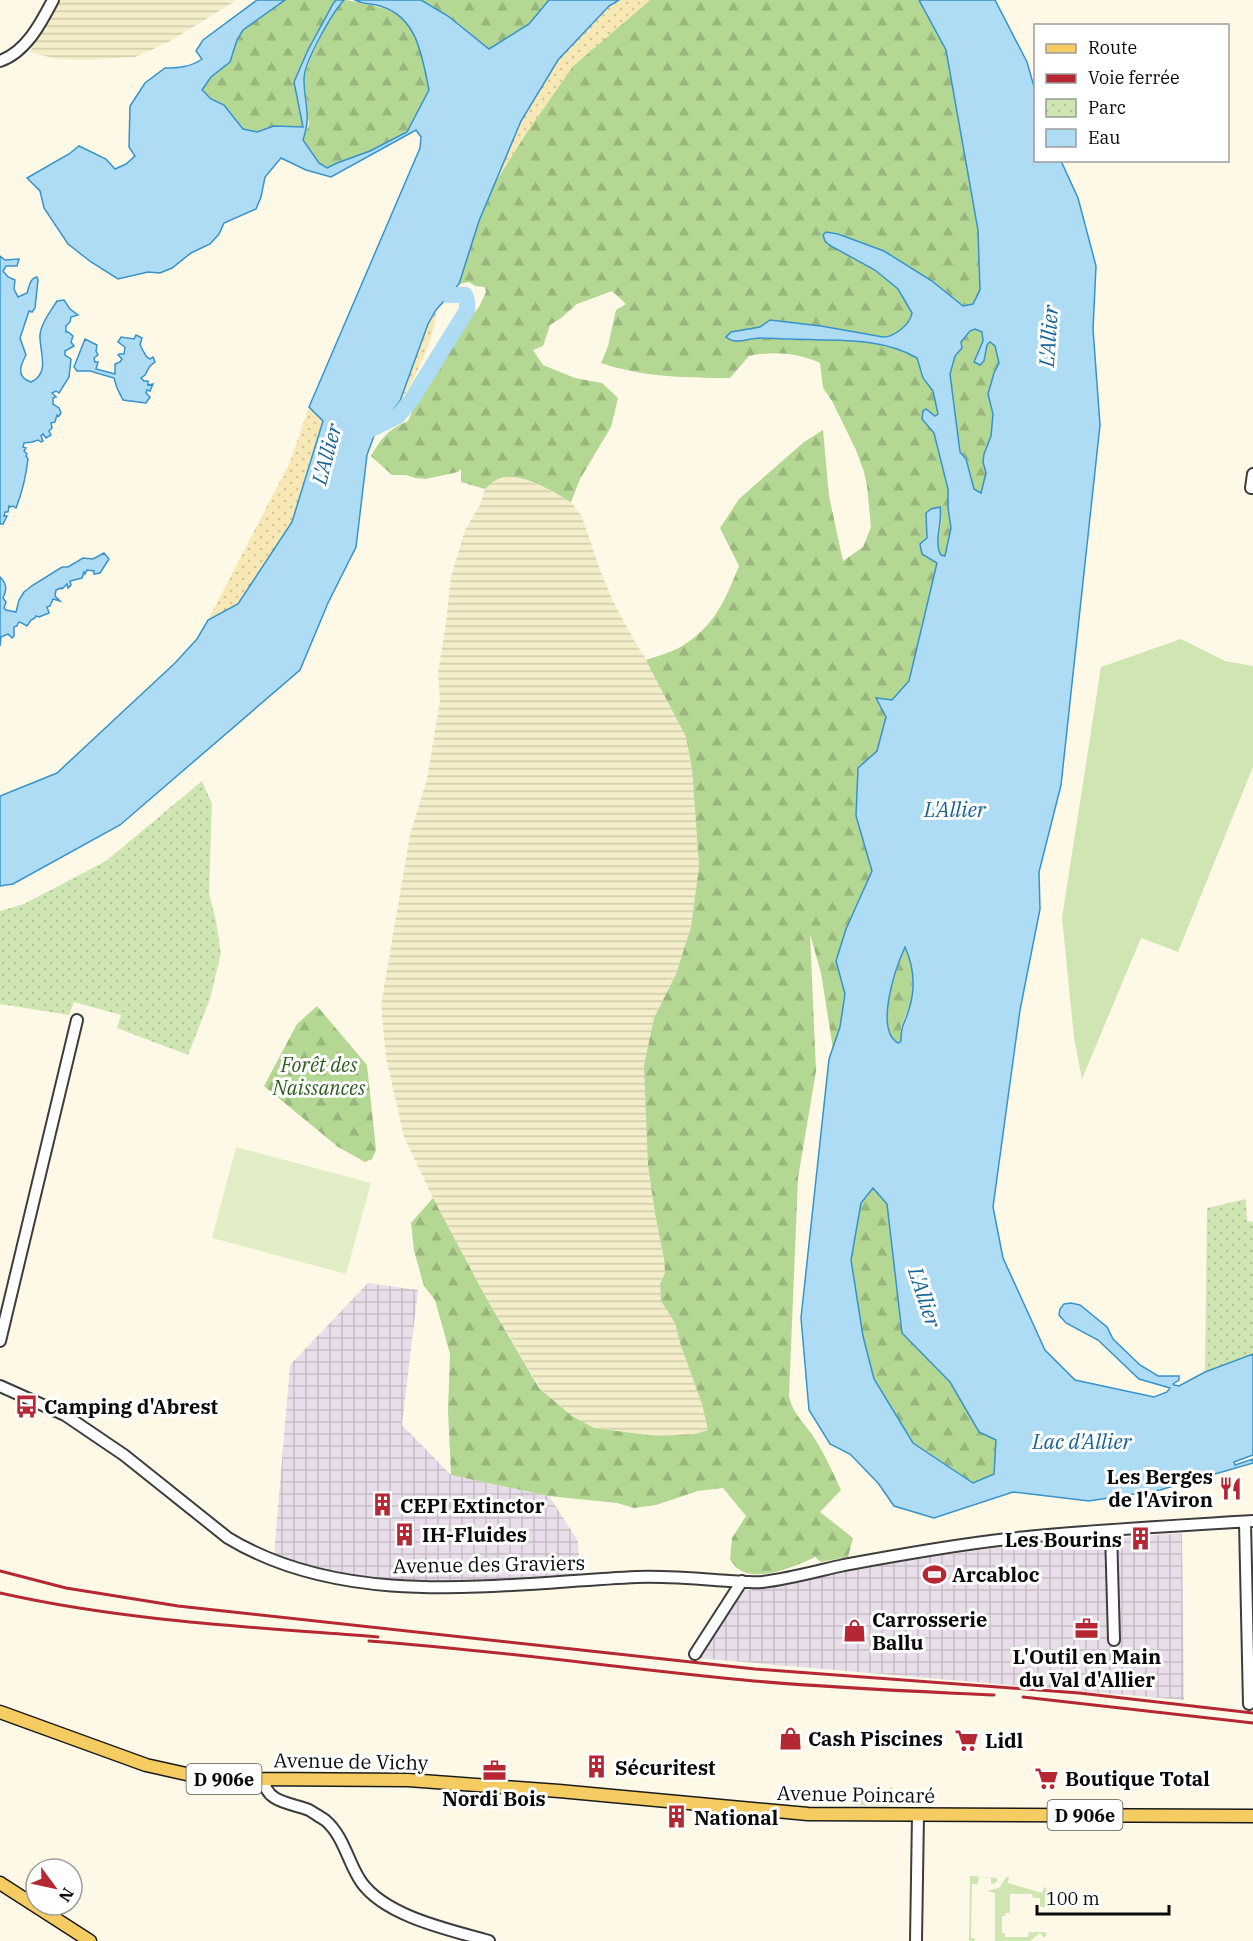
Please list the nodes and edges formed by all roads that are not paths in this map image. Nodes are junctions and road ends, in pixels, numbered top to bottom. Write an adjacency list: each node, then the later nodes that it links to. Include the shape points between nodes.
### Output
1 (53, 0): 2 (street, via 32,36 11,57)
2 (0, 61)
3 (1253, 474): 4 (street)
4 (1253, 488)
5 (77, 1020): 6 (street)
6 (0, 1341)
7 (0, 1386): 9 (street, Avenue des Graviers, via 65,1415)
8 (0, 1393): 9 (street, Avenue des Graviers)
9 (99, 1439): 12 (street, Avenue des Graviers, via 228,1538 270,1560 318,1575 414,1586 667,1577)
10 (1249, 1521): 11 (street, Avenue des Graviers); 13 (street)
11 (1111, 1531): 12 (street, Avenue des Graviers, via 956,1546 761,1582); 14 (street)
12 (742, 1581): 15 (street)
13 (1250, 1584): 16 (street)
14 (1114, 1640)
15 (695, 1654)
16 (1249, 1704)
17 (0, 1712): 18 (main road, Avenue de Vichy / D 906e, via 173,1772)
18 (264, 1779): 19 (main road, Avenue de Vichy / D 906e); 24 (street, via 267,1791 278,1801 309,1810 326,1821 362,1883 380,1900 426,1923)
19 (459, 1784): 20 (main road, Avenue Poincaré / D 906e, via 782,1813)
20 (918, 1815): 21 (main road, Avenue Poincaré / D 906e); 25 (street)
21 (1253, 1816)
22 (0, 1883): 23 (main road)
23 (90, 1941)
24 (489, 1941)
25 (916, 1941)

